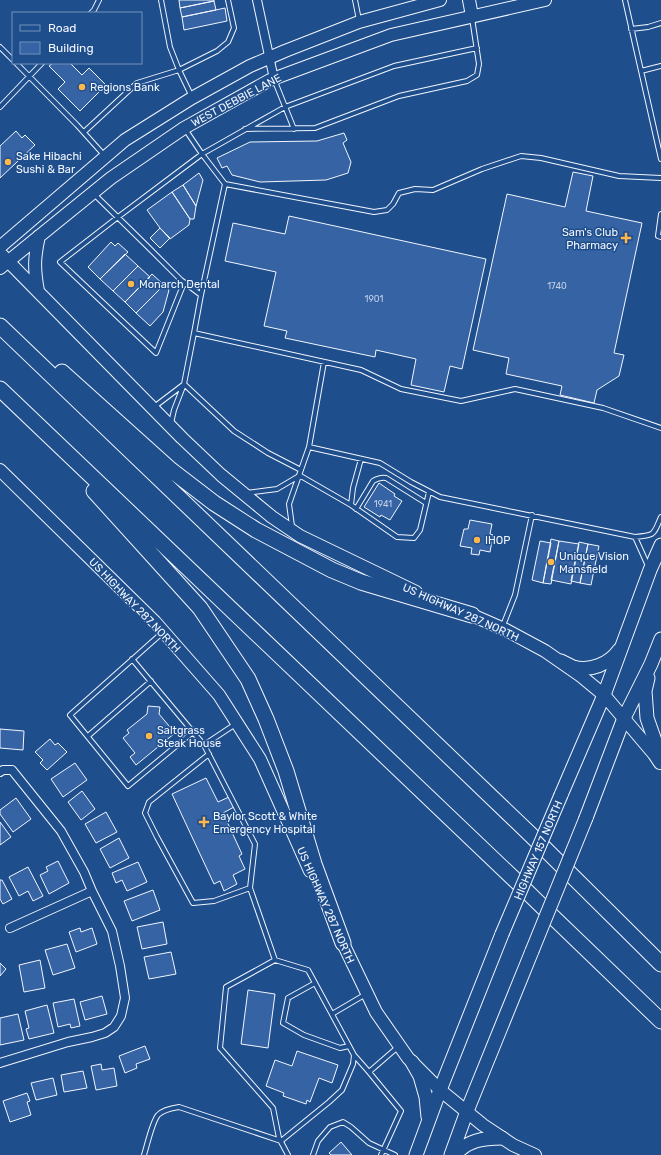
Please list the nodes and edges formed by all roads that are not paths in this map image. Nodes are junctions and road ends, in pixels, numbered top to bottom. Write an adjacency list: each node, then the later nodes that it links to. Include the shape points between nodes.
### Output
1 (99, 0): 10 (lane)
2 (161, 0): 22 (lane, via 170,47)
3 (228, 0): 22 (lane, via 234,28 228,42 217,51)
4 (257, 0): 17 (street)
5 (355, 0): 12 (lane)
6 (440, 0): 12 (main road, WEST DEBBIE LANE)
7 (469, 0): 11 (main road)
8 (545, 0): 11 (main road, WEST DEBBIE LANE)
9 (625, 0): 14 (lane)
10 (92, 12)
11 (472, 16): 16 (lane); 25 (main road, WEST DEBBIE LANE, via 391,34)
12 (359, 22): 17 (main road, WEST DEBBIE LANE)
13 (661, 23): 14 (lane)
14 (631, 29): 23 (lane)
15 (0, 48): 18 (lane)
16 (476, 48): 27 (lane, via 394,66); 31 (lane, via 479,64 477,75 467,81 399,96 315,128)
17 (269, 58): 25 (street); 26 (main road, WEST DEBBIE LANE)
18 (12, 59)
19 (17, 64): 24 (lane)
20 (41, 64): 24 (lane)
21 (661, 66): 23 (lane)
22 (179, 70): 26 (lane); 32 (lane, via 137,83)
23 (641, 71): 35 (lane)
24 (29, 76): 28 (lane); 32 (lane)
25 (274, 79): 27 (lane); 29 (main road, WEST DEBBIE LANE)
26 (192, 98): 34 (main road, WEST DEBBIE LANE, via 125,140)
27 (285, 106): 30 (lane); 31 (lane)
28 (0, 107)
29 (184, 128): 33 (lane); 38 (main road, WEST DEBBIE LANE)
30 (244, 129): 31 (lane); 33 (lane)
31 (294, 129)
32 (84, 132): 34 (lane)
33 (202, 154): 37 (lane); 40 (lane)
34 (106, 157): 43 (main road, WEST DEBBIE LANE)
35 (661, 159)
36 (661, 178): 37 (lane, via 619,176 542,158 521,156 433,190 415,189 399,193 387,210 374,212)
37 (225, 184): 47 (lane)
38 (93, 193): 40 (lane); 41 (main road, WEST DEBBIE LANE)
39 (661, 214): 42 (lane, via 658,236)
40 (118, 217): 45 (lane); 45 (lane, via 60,262 156,353)
41 (39, 236): 44 (main road, WEST DEBBIE LANE); 46 (main road, via 34,266)
42 (661, 237)
43 (0, 247)
44 (3, 260): 46 (main road, US HIGHWAY 287 NORTH)
45 (184, 283): 47 (lane)
46 (38, 291): 54 (main road, US HIGHWAY 287 NORTH)
47 (201, 295): 49 (lane)
48 (3, 328): 50 (highway)
49 (194, 333): 51 (lane); 52 (lane)
50 (20, 346): 74 (highway, via 48,359 171,470 214,503 256,530 332,570 362,582); 98 (highway, via 508,813)
51 (324, 362): 57 (lane, via 361,370 402,389 461,401 515,389 603,408); 58 (lane)
52 (184, 384): 54 (lane); 56 (lane); 61 (lane, via 234,431)
53 (0, 389): 55 (highway)
54 (152, 408): 56 (main road, US HIGHWAY 287 NORTH)
55 (40, 427): 96 (highway, via 69,464 200,608 248,679 286,771 314,864); 102 (highway)
56 (170, 427): 64 (main road, US HIGHWAY 287 NORTH)
57 (661, 428)
58 (309, 447): 59 (lane); 61 (lane)
59 (361, 459): 63 (lane, via 380,463); 66 (lane)
60 (0, 470): 76 (main road, US HIGHWAY 287 NORTH)
61 (301, 470): 62 (lane)
62 (299, 476): 64 (lane, via 277,489); 66 (lane); 70 (lane, via 289,504)
63 (429, 492): 65 (lane); 68 (lane, via 440,497)
64 (243, 493): 70 (main road, US HIGHWAY 287 NORTH)
65 (426, 503): 67 (lane, via 382,477 373,481); 67 (lane, via 420,530 414,538 398,537)
66 (351, 505): 67 (lane)
67 (356, 509)
68 (532, 515): 71 (lane); 75 (lane, via 515,595)
69 (661, 517): 71 (lane, via 652,534)
70 (292, 531): 74 (main road, US HIGHWAY 287 NORTH, via 406,588)
71 (635, 537): 73 (lane)
72 (661, 545): 73 (main road, HIGHWAY 157 NORTH)
73 (650, 570): 78 (main road, HIGHWAY 157 NORTH)
74 (472, 615): 75 (main road, US HIGHWAY 287 NORTH)
75 (502, 628): 80 (main road, US HIGHWAY 287 NORTH)
76 (163, 632): 79 (lane); 85 (main road, US HIGHWAY 287 NORTH, via 219,695)
77 (661, 639): 81 (main road)
78 (623, 644): 80 (main road, via 615,656 603,664 589,668 574,667); 83 (main road, HIGHWAY 157 NORTH)
79 (132, 659): 82 (lane); 87 (lane, via 70,714)
80 (561, 661): 83 (main road, US HIGHWAY 287 NORTH)
81 (651, 664): 84 (main road); 90 (main road, via 645,690 647,718)
82 (151, 681): 86 (lane); 87 (lane)
83 (604, 695): 84 (main road, US HIGHWAY 287 NORTH); 109 (main road, HIGHWAY 157 NORTH, bridge, via 502,934)
84 (624, 718): 91 (main road, US HIGHWAY 287 NORTH); 110 (main road, bridge)
85 (237, 723): 88 (lane); 96 (main road, US HIGHWAY 287 NORTH, via 260,759)
86 (193, 732): 87 (lane, via 128,786); 88 (lane)
87 (88, 736)
88 (204, 745): 89 (lane)
89 (209, 754): 93 (lane, via 255,844); 93 (lane, via 149,802 145,813 193,903 214,901)
90 (661, 758)
91 (661, 764)
92 (0, 772): 94 (street, via 12,770 52,818 84,872)
93 (250, 888): 97 (lane)
94 (92, 891): 95 (street); 107 (street, via 112,931 125,998 121,1016 114,1027 105,1033)
95 (10, 928)
96 (343, 943): 100 (main road, US HIGHWAY 287 NORTH)
97 (275, 960): 99 (lane, via 308,970); 113 (lane, via 226,987 220,1048 273,1108)
98 (661, 964)
99 (315, 983): 101 (lane); 104 (lane, via 288,998 283,1023 304,1035 340,1048)
100 (367, 994): 101 (lane); 103 (main road, US HIGHWAY 287 NORTH, via 376,1012)
101 (332, 1014): 104 (lane)
102 (661, 1021)
103 (400, 1045): 106 (main road, US HIGHWAY 287 NORTH); 108 (lane)
104 (349, 1046): 105 (lane)
105 (354, 1055): 108 (lane); 113 (lane, via 342,1090)
106 (412, 1062): 109 (main road, US HIGHWAY 287 NORTH); 111 (main road, via 420,1076)
107 (0, 1063)
108 (369, 1072): 114 (lane, via 401,1112)
109 (440, 1090): 110 (main road, US HIGHWAY 287 NORTH); 111 (main road, HIGHWAY 157 NORTH)
110 (467, 1111): 112 (main road, US HIGHWAY 287 NORTH); 122 (main road)
111 (429, 1120): 121 (main road, HIGHWAY 157 NORTH)
112 (502, 1138): 115 (main road, US HIGHWAY 287 NORTH); 123 (main road, via 486,1138 471,1142)
113 (281, 1141): 116 (lane, via 179,1107 168,1109 158,1116); 117 (lane)
114 (382, 1150): 118 (lane, via 343,1122 330,1127 318,1141); 119 (lane); 120 (lane)
115 (531, 1154)
116 (144, 1155)
117 (288, 1155)
118 (313, 1155)
119 (381, 1155)
120 (395, 1155)
121 (416, 1155)
122 (451, 1155)
123 (455, 1155)

